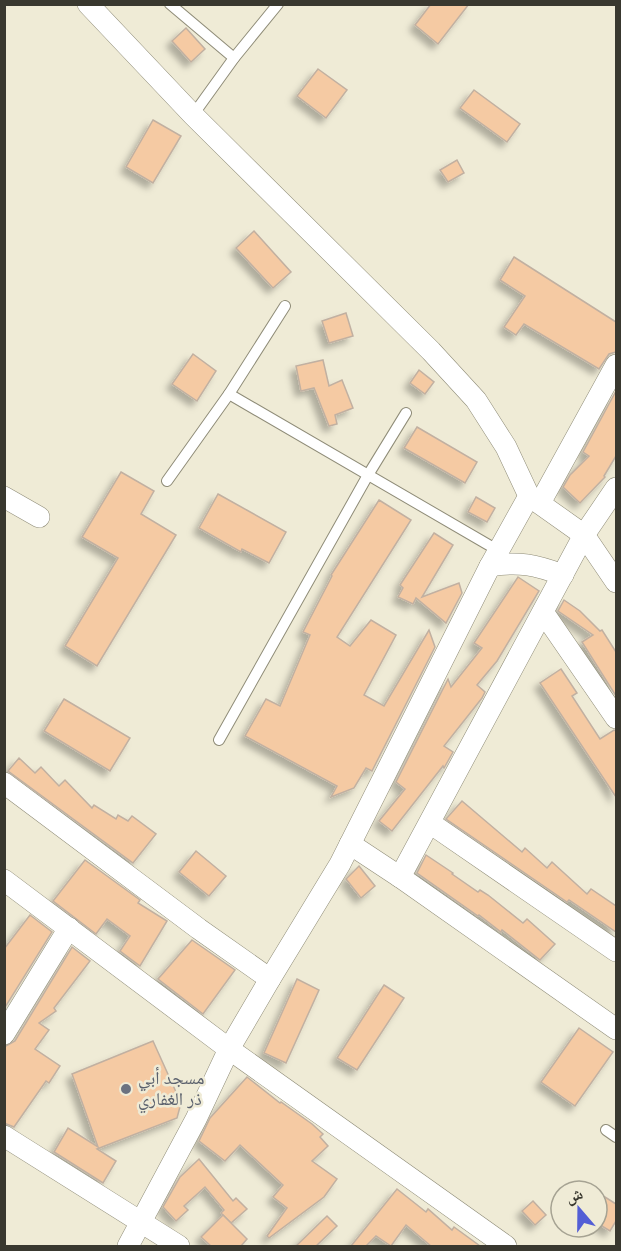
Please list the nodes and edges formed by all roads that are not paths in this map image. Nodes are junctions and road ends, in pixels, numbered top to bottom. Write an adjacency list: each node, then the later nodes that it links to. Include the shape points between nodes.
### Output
1 (171, 4): 4 (lane)
2 (278, 4): 4 (lane)
3 (88, 5): 5 (street)
4 (234, 58): 5 (lane)
5 (193, 115): 14 (street, via 476,400)
6 (285, 306): 8 (lane)
7 (616, 364): 14 (street)
8 (229, 394): 10 (lane); 11 (lane)
9 (406, 413): 10 (lane)
10 (368, 475): 17 (lane); 22 (lane)
11 (167, 481)
12 (616, 488): 16 (street)
13 (4, 497): 15 (street)
14 (534, 499): 16 (street); 17 (street)
15 (39, 517)
16 (584, 535): 18 (street); 19 (street)
17 (495, 558): 18 (street); 25 (street)
18 (563, 575): 20 (street)
19 (616, 582)
20 (543, 612): 21 (street); 24 (street)
21 (616, 718)
22 (219, 740)
23 (4, 783): 30 (street)
24 (430, 823): 26 (street); 29 (street)
25 (350, 844): 26 (street); 30 (street)
26 (400, 877): 31 (street)
27 (5, 882): 28 (street)
28 (69, 928): 32 (street); 33 (street)
29 (616, 951)
30 (270, 979): 33 (street)
31 (616, 1029)
32 (4, 1034)
33 (230, 1049): 37 (street); 40 (street)
34 (606, 1130): 36 (lane)
35 (4, 1136): 37 (street)
36 (616, 1137)
37 (142, 1221): 38 (street); 39 (street)
38 (128, 1246)
39 (179, 1246)
40 (507, 1246)

